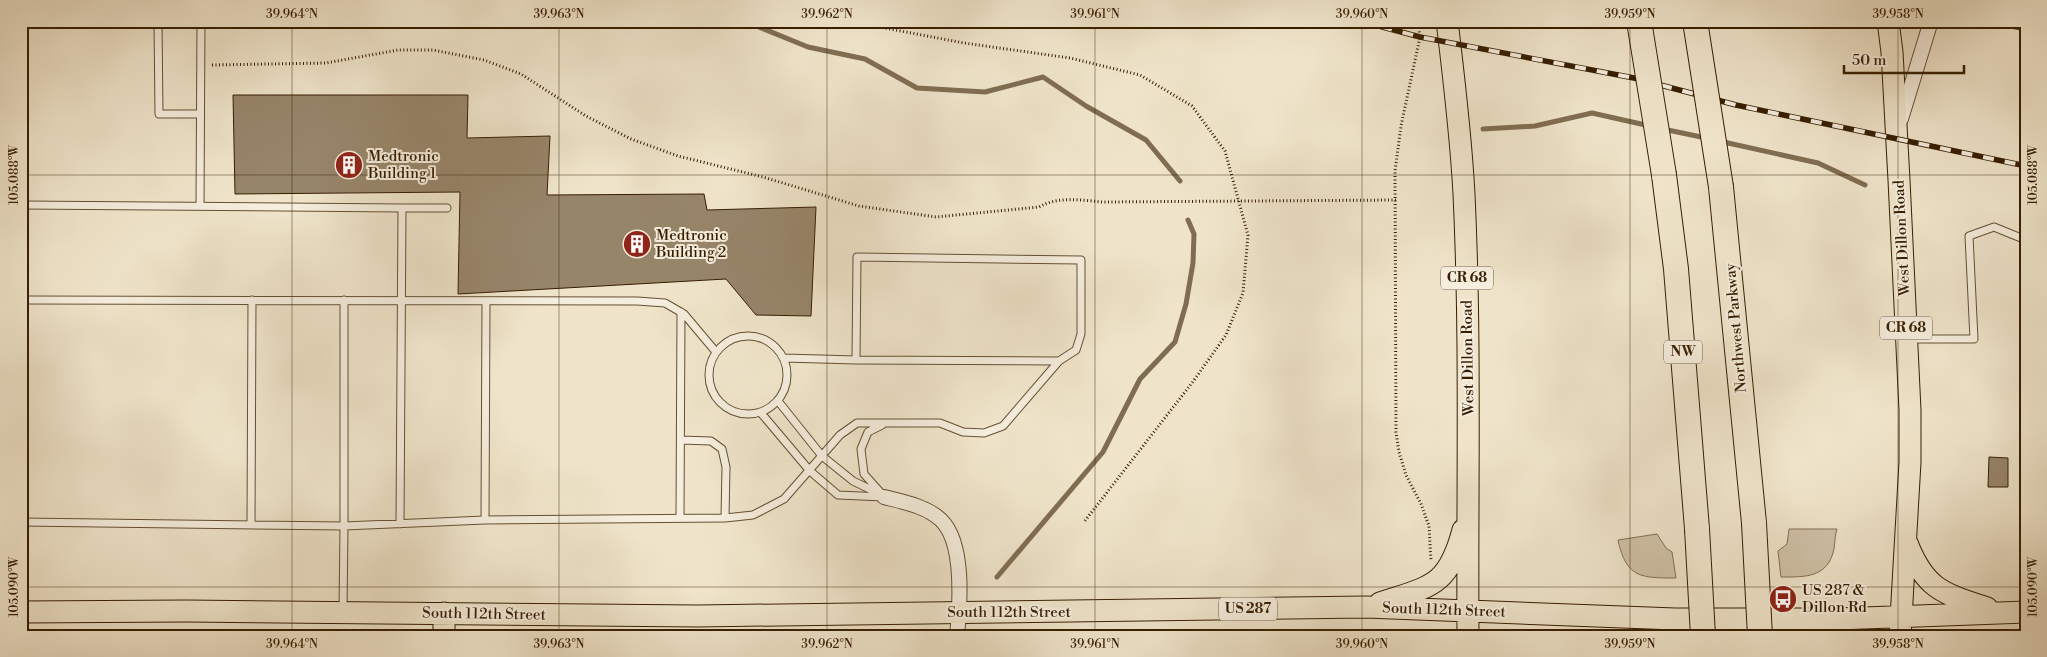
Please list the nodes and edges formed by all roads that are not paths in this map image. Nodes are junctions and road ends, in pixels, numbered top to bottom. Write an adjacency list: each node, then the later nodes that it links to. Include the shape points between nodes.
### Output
1 (158, 21): 10 (lane, via 159,114)
2 (200, 21): 10 (lane)
3 (1447, 21): 35 (main road, West Dillon Road / CR 68, via 1464,193)
4 (1639, 21): 56 (highway, NW, bridge, via 1676,269)
5 (1695, 21): 57 (highway, Northwest Parkway, bridge, via 1721,186 1754,523)
6 (1888, 21): 11 (main road, West Dillon Road / CR 68)
7 (1930, 21): 11 (street)
8 (1996, 21): 9 (lane)
9 (2026, 27)
10 (200, 114): 13 (lane)
11 (1896, 139): 23 (main road, West Dillon Road / CR 68)
12 (21, 205): 13 (lane)
13 (200, 206): 14 (lane)
14 (402, 208): 15 (lane); 20 (lane)
15 (447, 208)
16 (2026, 240): 23 (lane, via 1994,227 1969,236 1974,338)
17 (21, 300): 18 (lane)
18 (252, 300): 19 (lane); 41 (lane)
19 (344, 300): 20 (lane); 42 (lane)
20 (401, 300): 21 (lane); 40 (lane)
21 (486, 301): 22 (lane, via 637,301 665,304); 38 (lane)
22 (681, 312): 24 (lane); 31 (lane)
23 (1907, 339): 43 (main road, West Dillon Road / CR 68, via 1910,445)
24 (716, 352): 25 (lane, via 728,341 754,336 771,344); 29 (lane, via 708,373 715,398 736,413)
25 (784, 358): 26 (lane); 28 (lane, via 786,384)
26 (856, 360): 27 (lane); 27 (lane, via 857,257 1081,260 1081,334 1076,350)
27 (1060, 361): 30 (lane, via 1003,426 984,433 963,432 940,423)
28 (778, 401): 29 (lane); 32 (lane)
29 (761, 413): 33 (lane)
30 (885, 423): 32 (lane, via 857,423 840,435); 34 (lane, via 868,432 861,449 864,474)
31 (681, 440): 36 (lane); 37 (lane, via 711,441 722,449 726,467)
32 (822, 456): 33 (lane); 34 (lane, via 853,481)
33 (810, 471): 34 (lane, via 838,495); 37 (lane, via 784,498 753,516)
34 (884, 497): 47 (street, via 923,509 945,525 957,558)
35 (1469, 508): 44 (main road, via 1459,547 1448,571 1432,585); 45 (main road, West Dillon Road / CR 68)
36 (680, 518): 37 (lane); 38 (lane)
37 (725, 518)
38 (485, 520): 40 (lane)
39 (21, 522): 41 (lane)
40 (400, 524): 42 (lane)
41 (251, 525): 42 (lane)
42 (344, 526): 49 (lane)
43 (1906, 538): 50 (main road, via 1924,577 1938,589); 52 (main road, West Dillon Road / CR 68)
44 (1366, 607): 45 (main road, South 112th Street / US 287); 47 (main road, South 112th Street / US 287)
45 (1468, 611): 52 (main road, South 112th Street / US 287, via 1675,619 1827,619); 55 (main road, West Dillon Road / CR 68)
46 (21, 612): 49 (main road, South 112th Street / US 287)
47 (960, 612): 51 (main road, South 112th Street / US 287, via 698,616); 54 (street)
48 (2026, 612): 50 (main road, South 112th Street / US 287)
49 (343, 613): 51 (main road, South 112th Street / US 287)
50 (2002, 613): 52 (main road, South 112th Street / US 287)
51 (444, 614): 53 (main road)
52 (1901, 626)
53 (444, 636)
54 (957, 636)
55 (1468, 636)
56 (1703, 636)
57 (1760, 636)

